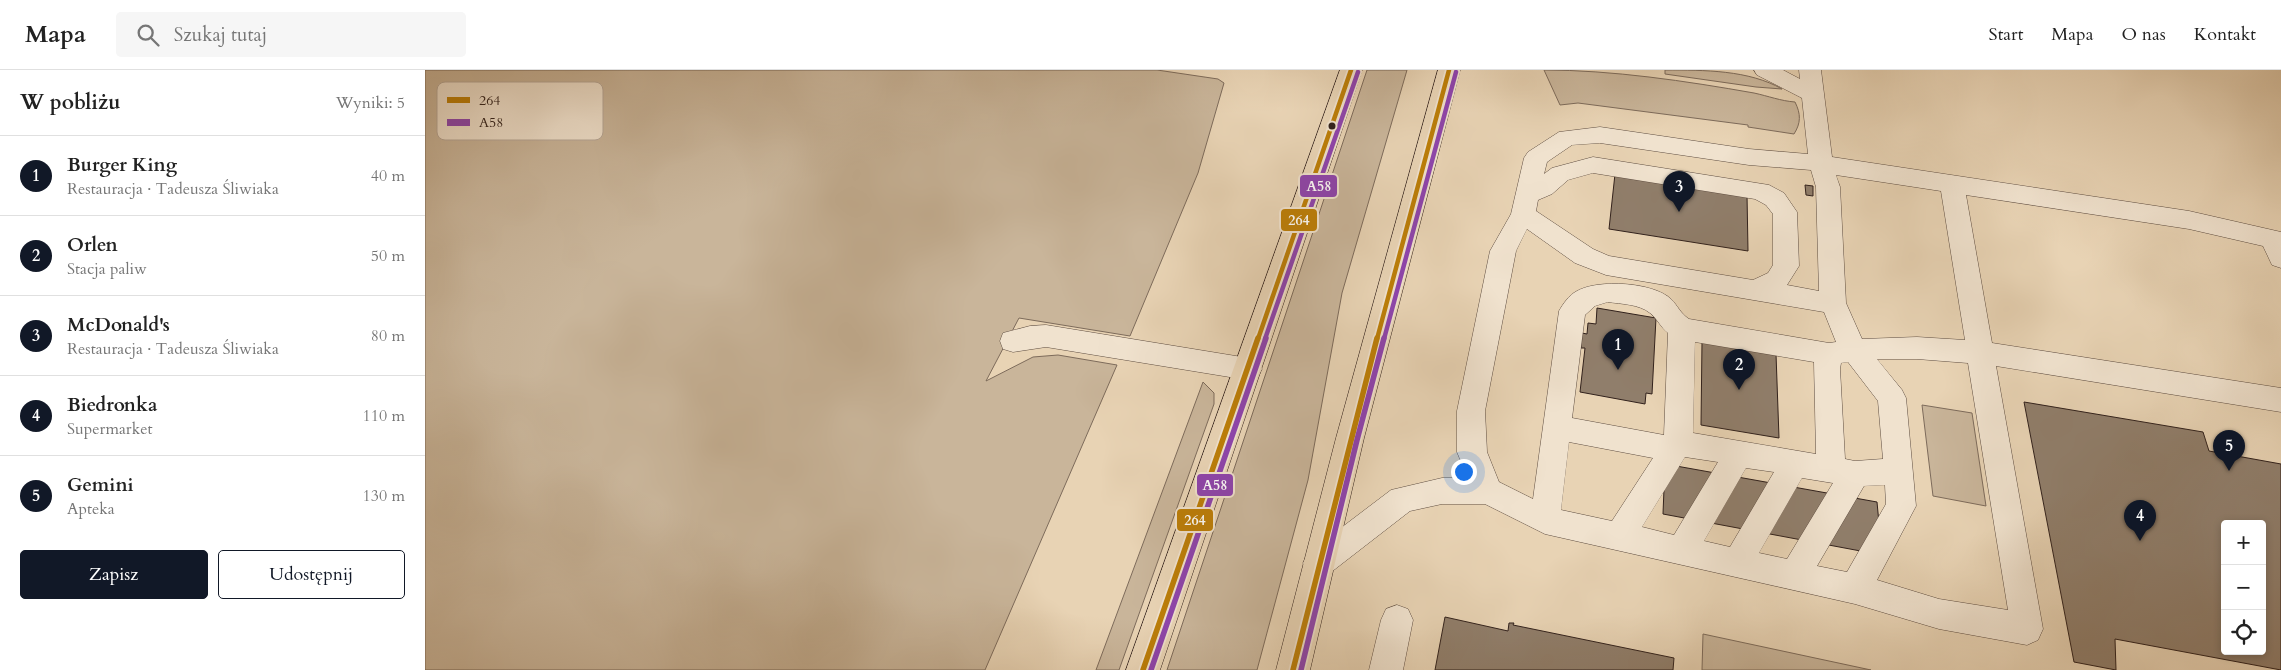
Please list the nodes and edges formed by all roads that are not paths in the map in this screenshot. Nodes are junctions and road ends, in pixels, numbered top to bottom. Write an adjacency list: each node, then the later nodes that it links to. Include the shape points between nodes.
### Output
1 (1351, 70): 16 (main road)
2 (1449, 70): 28 (main road)
3 (1765, 70): 5 (street)
4 (1810, 70): 5 (street)
5 (1812, 94): 6 (street)
6 (1821, 163): 7 (street); 8 (street, via 1749,157 1600,135 1578,136 1567,138 1536,158); 11 (street, via 1828,187)
7 (1952, 184): 9 (street, via 2180,218 2273,239); 15 (street)
8 (1525, 204): 10 (street, via 1584,256 1606,266); 10 (street, via 1560,174 1593,165 1760,191 1775,199 1785,212 1786,266 1777,280); 24 (street, via 1501,260 1471,411 1472,452)
9 (2281, 258)
10 (1754, 290): 11 (street)
11 (1833, 303): 14 (street)
12 (1681, 329): 14 (street); 18 (street, via 1661,306 1645,298 1607,292 1586,298 1572,311); 19 (street)
13 (1013, 341): 16 (street, via 1046,336)
14 (1841, 352): 15 (street, via 1917,346); 22 (street, via 1892,398); 23 (street, via 1826,369)
15 (1979, 352): 17 (street); 31 (street, via 2027,629 1939,614)
16 (1248, 368): 33 (main road)
17 (2281, 400)
18 (1558, 428): 19 (street); 25 (street)
19 (1675, 446): 20 (street); 26 (street)
20 (1738, 455): 21 (street); 27 (street)
21 (1794, 465): 23 (street); 29 (street)
22 (1899, 471): 23 (street); 31 (street, via 1901,506)
23 (1843, 472): 30 (street)
24 (1488, 491): 25 (street); 28 (street, via 1442,491 1402,499)
25 (1545, 520): 26 (street)
26 (1619, 537): 27 (street)
27 (1681, 551): 29 (street)
28 (1319, 563): 34 (main road)
29 (1737, 563): 30 (street)
30 (1794, 576): 31 (street)
31 (1855, 589)
32 (1397, 620): 35 (street)
33 (1143, 670)
34 (1293, 670)
35 (1386, 670)

